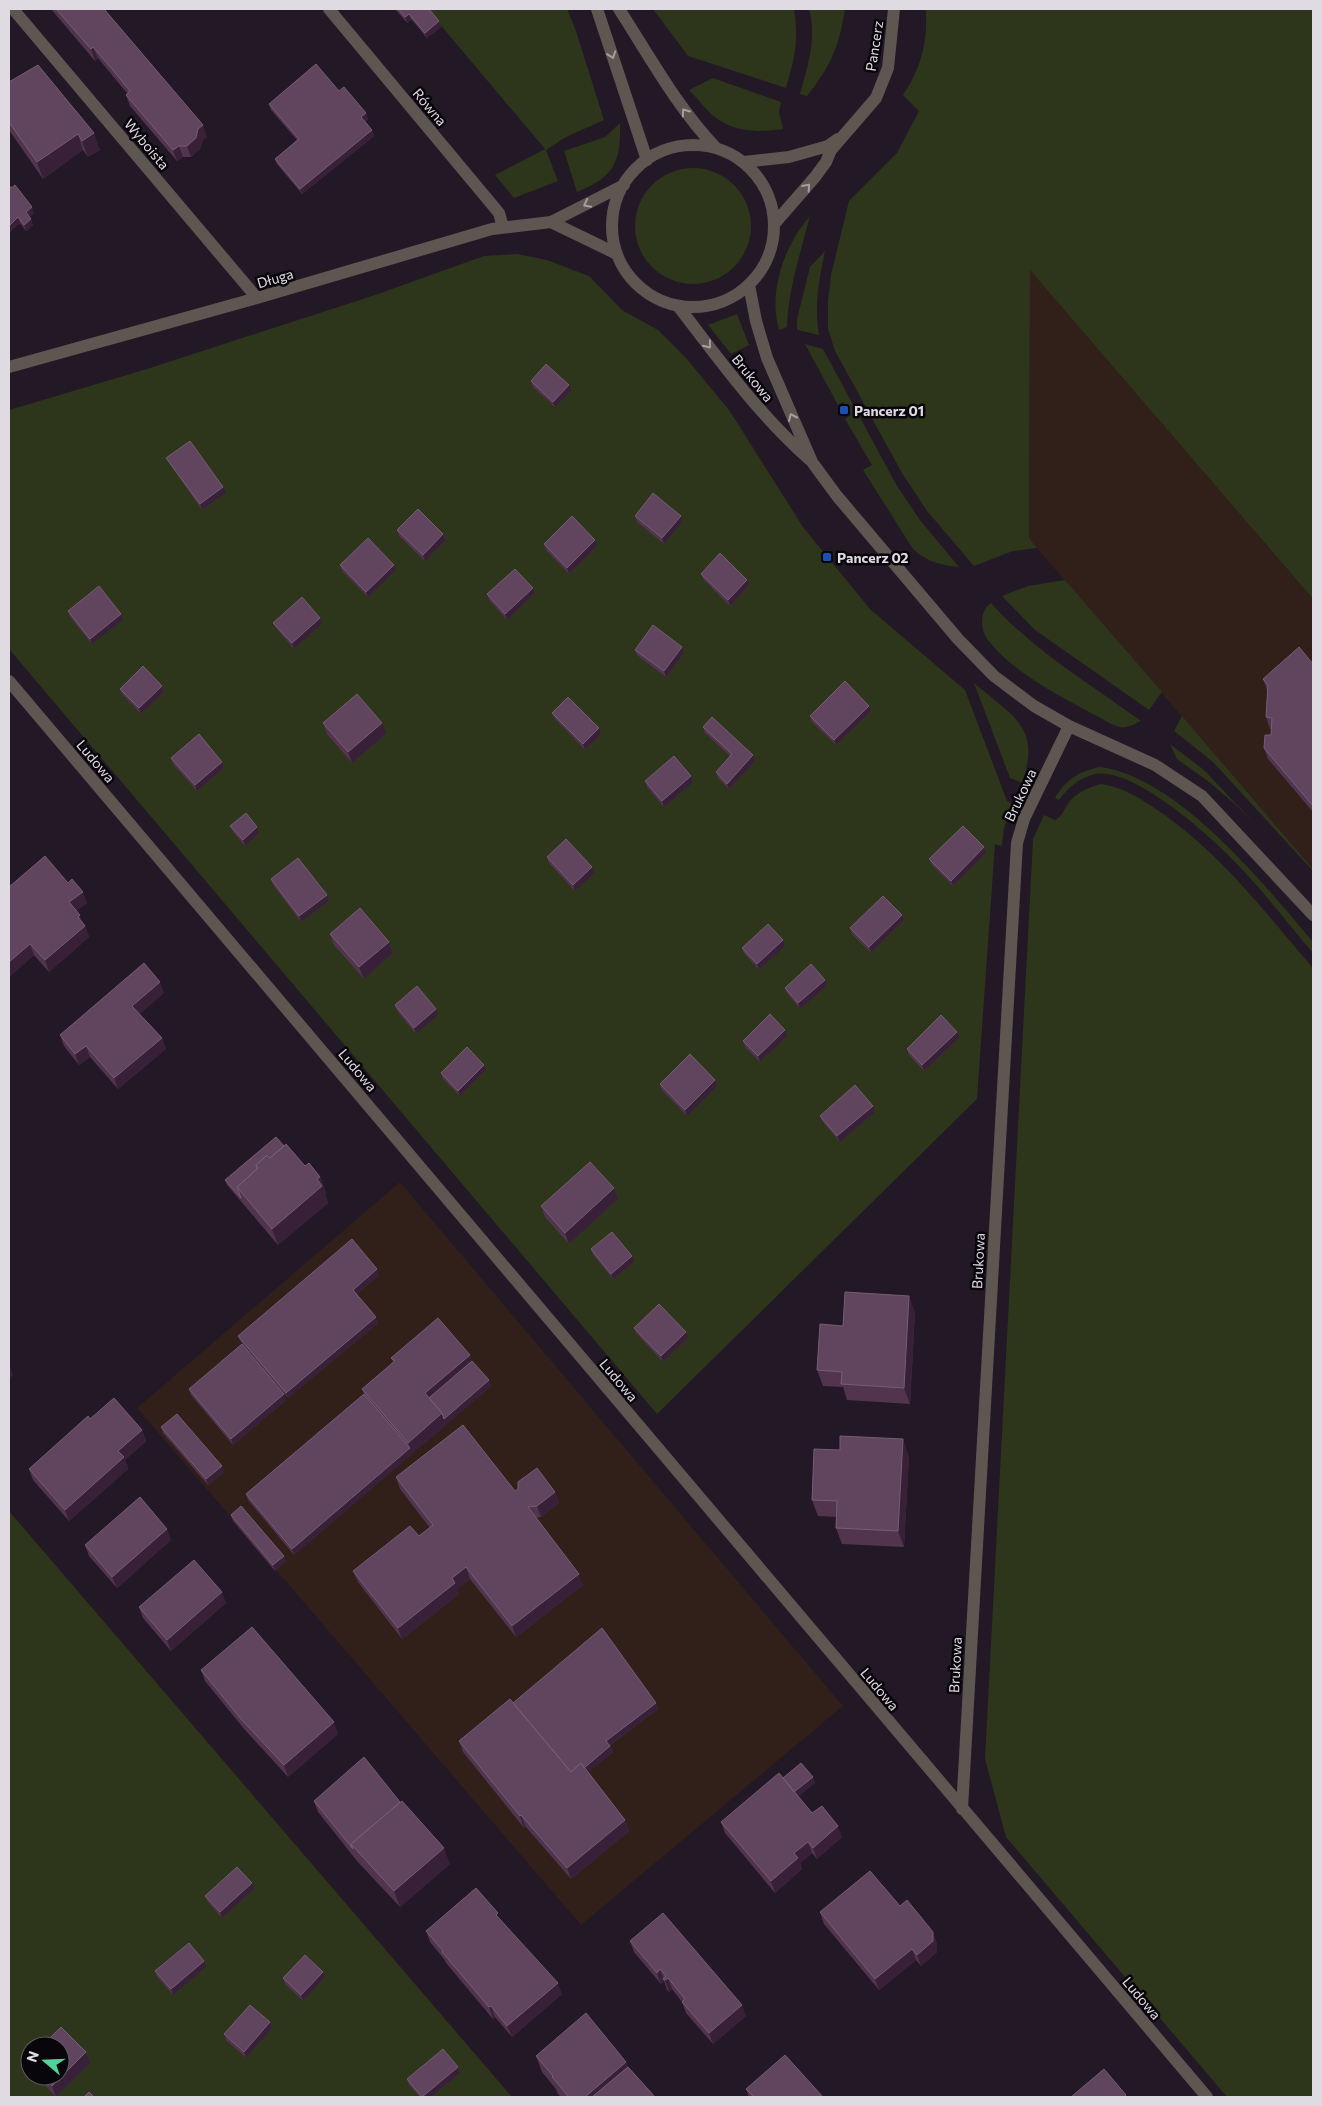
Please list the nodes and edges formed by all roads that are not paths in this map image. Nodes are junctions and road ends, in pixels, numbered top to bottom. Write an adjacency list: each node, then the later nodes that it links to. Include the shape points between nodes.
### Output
1 (13, 9): 16 (street, Wyboista)
2 (329, 9): 13 (street, Równa, via 499,213)
3 (597, 9): 8 (street, one-way to 8)
4 (619, 9): 7 (street, one-way to 4, via 694,126)
5 (894, 9): 6 (street, Pancerz, via 892,45 882,85 867,110)
6 (844, 135): 9 (street, Pancerz, via 828,146 789,157); 12 (street, Pancerz, one-way to 6, via 815,178)
7 (716, 148): 8 (street, via 680,146); 9 (street)
8 (647, 160): 10 (street)
9 (744, 162): 12 (street, via 766,190)
10 (624, 185): 11 (street, Długa, one-way to 11); 14 (street, via 612,218)
11 (551, 222): 13 (street, Długa); 14 (street)
12 (775, 223): 15 (street, via 766,263)
13 (503, 227): 16 (street, Długa)
14 (617, 254): 17 (street, via 641,288 655,298)
15 (749, 285): 17 (street, via 731,298 711,306); 19 (street, Brukowa, one-way to 15, via 767,358)
16 (257, 298): 18 (street, Długa)
17 (678, 306): 19 (street, Brukowa, one-way to 19, via 750,398)
18 (9, 367)
19 (812, 462): 21 (street, Brukowa, via 851,513 981,664 1014,692)
20 (9, 681): 23 (street, Ludowa)
21 (1069, 726): 22 (street, Brukowa, via 1155,765 1202,796); 23 (street, Brukowa, via 1024,820 1017,843)
22 (1313, 915)
23 (962, 1809): 24 (street, Ludowa)
24 (1207, 2097)

